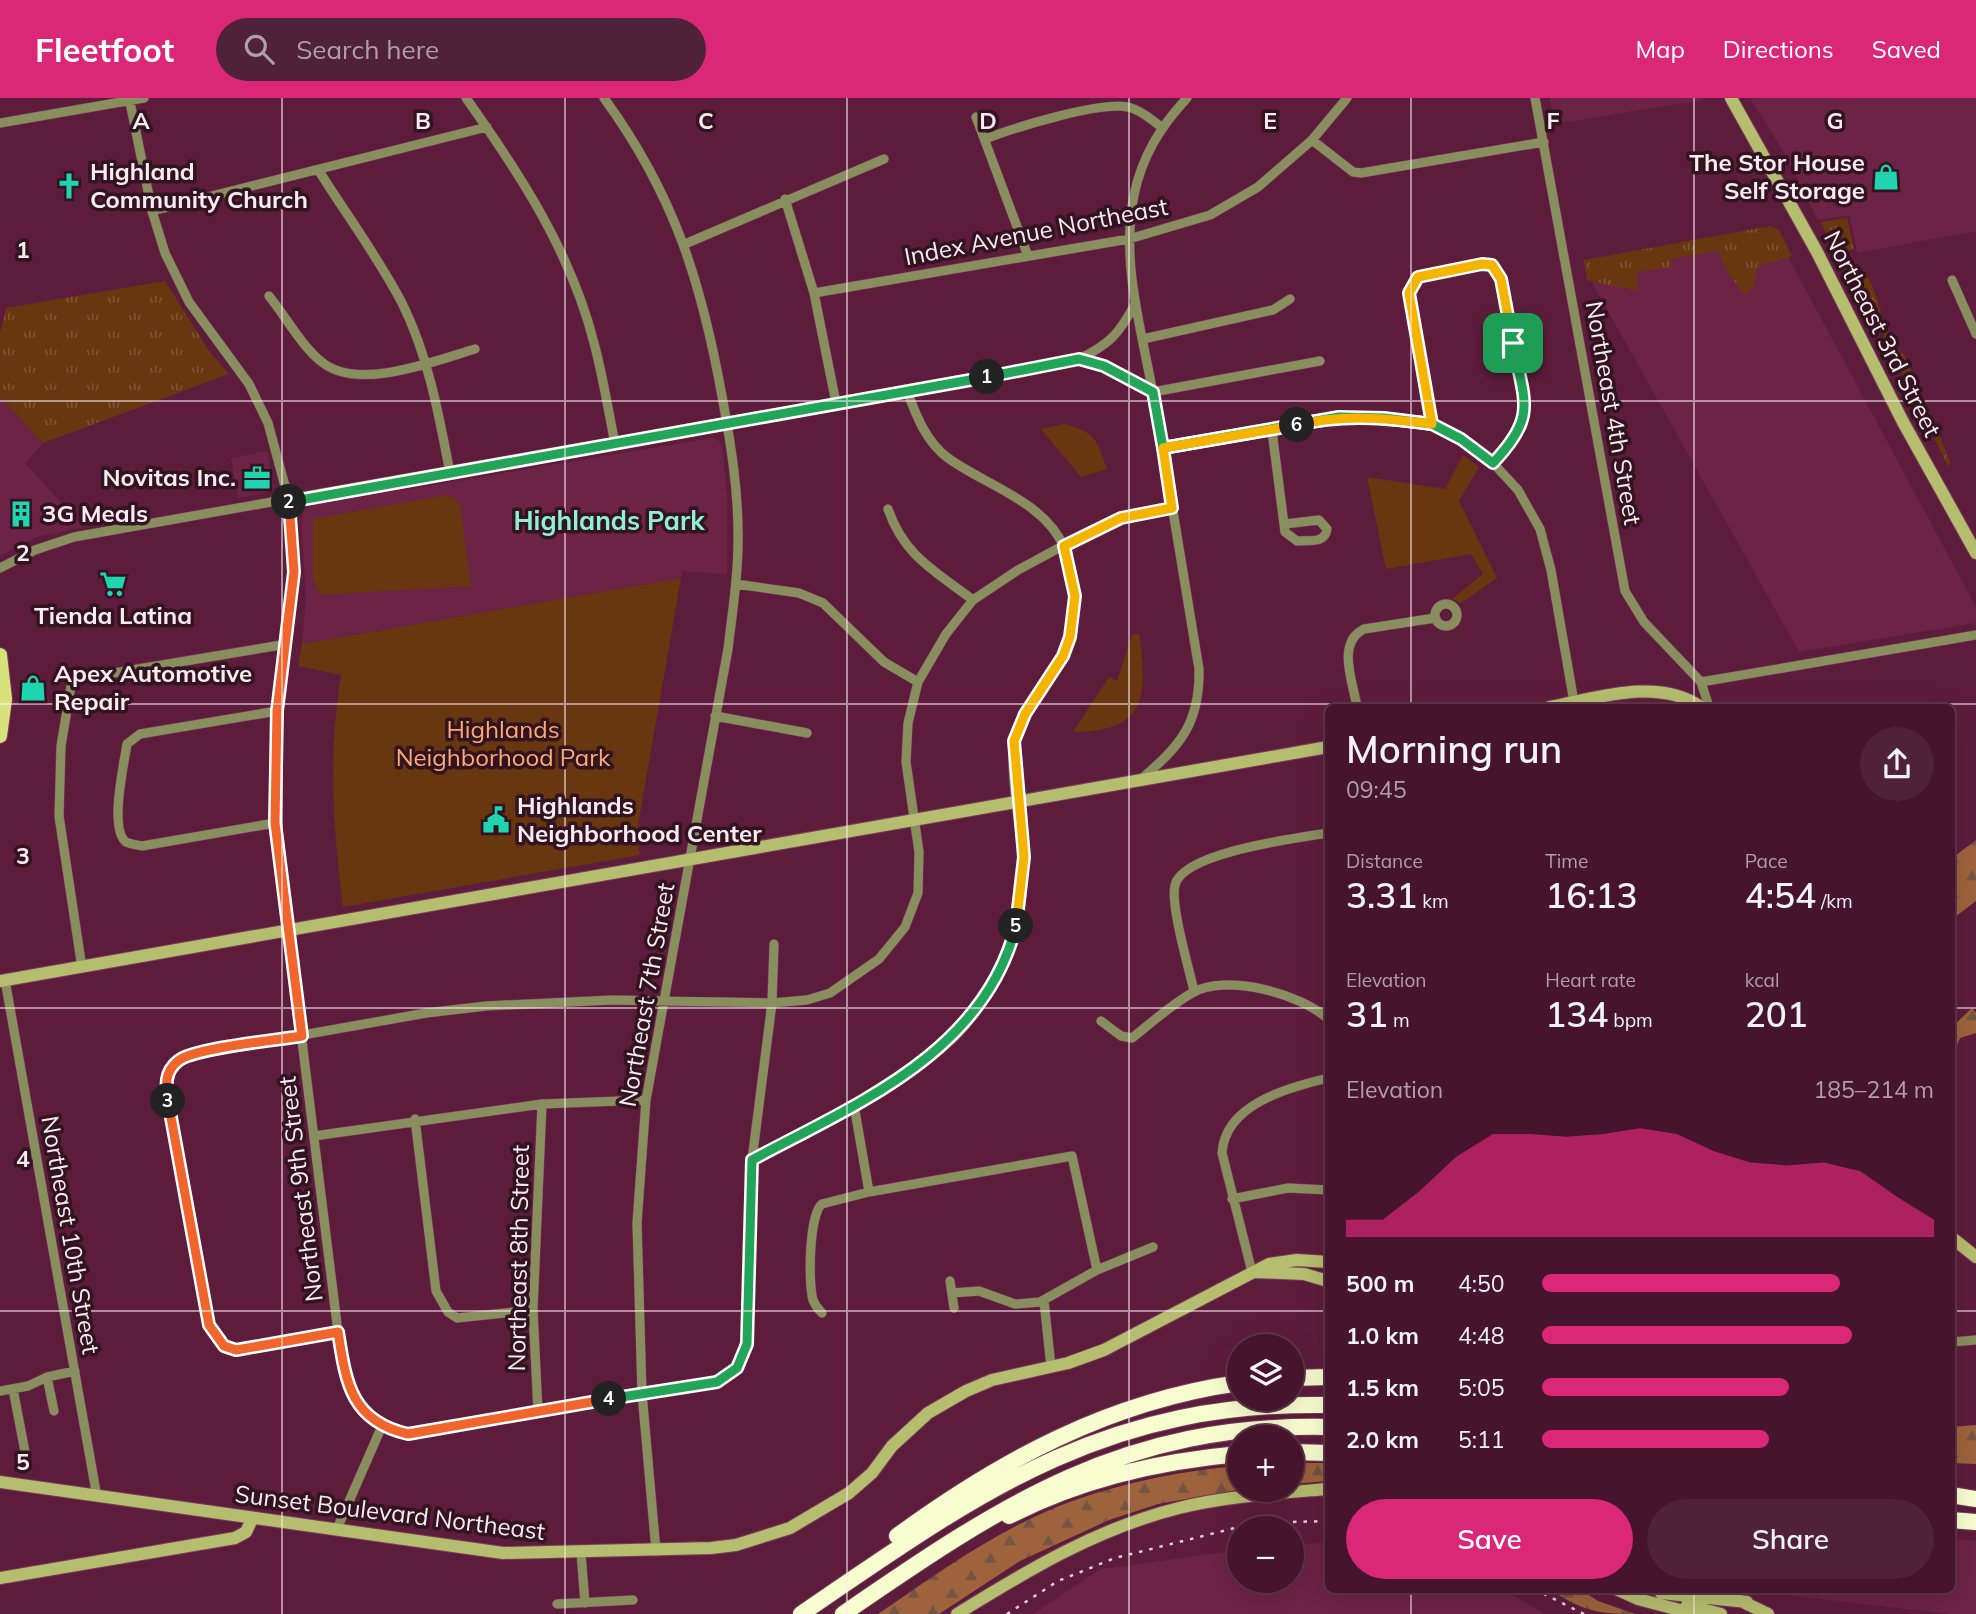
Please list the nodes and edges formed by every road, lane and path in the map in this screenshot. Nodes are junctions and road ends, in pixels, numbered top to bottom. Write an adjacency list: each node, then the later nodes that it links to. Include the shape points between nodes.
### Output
1 (144, 98): 8 (street)
2 (466, 98): 11 (street)
3 (604, 98): 21 (street, Northeast 7th Street, via 652,174)
4 (1186, 98): 12 (street)
5 (1347, 98): 14 (street, Index Avenue Northeast)
6 (1535, 98): 15 (street, Northeast 4th Street)
7 (1731, 98): 49 (street, Northeast 3rd Street)
8 (130, 102): 10 (street); 19 (street, Northeast 9th Street)
9 (976, 117): 13 (street)
10 (0, 123)
11 (487, 127): 17 (street); 40 (street, via 552,232 578,295 594,342)
12 (1161, 127): 13 (street, via 1136,110 1108,107); 20 (street, via 1134,195)
13 (985, 139): 22 (street)
14 (1312, 140): 15 (street, via 1353,172 1361,173); 20 (street, Index Avenue Northeast, via 1258,187 1210,215)
15 (1544, 142): 58 (street, Northeast 4th Street, via 1625,591 1644,622)
16 (884, 159): 18 (street)
17 (319, 171): 19 (street); 33 (street, via 402,303)
18 (785, 199): 21 (street); 24 (street)
19 (152, 211): 44 (street, Northeast 9th Street, via 189,302 249,384 268,423)
20 (1129, 239): 22 (street, Index Avenue Northeast); 27 (street)
21 (685, 244): 37 (street, Northeast 7th Street, via 712,340)
22 (1028, 256): 24 (street, Index Avenue Northeast)
23 (1952, 280): 28 (street)
24 (814, 293): 36 (street)
25 (269, 296): 33 (street, via 309,348 334,370 363,376)
26 (1290, 299): 29 (street, via 1273,310)
27 (1135, 304): 29 (street); 31 (street, via 1110,342)
28 (1976, 334)
29 (1143, 339): 35 (street)
30 (474, 349): 33 (street)
31 (1079, 359): 34 (street); 35 (street, via 1104,366)
32 (1320, 361): 35 (street)
33 (425, 363): 43 (street)
34 (907, 391): 36 (street); 48 (street, via 917,420 946,457 1032,510)
35 (1153, 392): 41 (street)
36 (836, 403): 37 (street)
37 (726, 423): 40 (street); 51 (street, Northeast 7th Street, via 738,513)
38 (1432, 424): 39 (street, via 1339,417); 42 (street); 42 (street, via 1409,293 1412,285 1418,277 1492,265 1501,279 1525,406 1522,427)
39 (1272, 431): 41 (street); 47 (street)
40 (615, 443): 43 (street)
41 (1163, 448): 45 (street)
42 (1493, 463): 59 (street, via 1518,491 1540,529)
43 (450, 472): 44 (street)
44 (289, 501): 50 (street, via 74,537); 55 (street, Northeast 9th Street, via 294,572)
45 (1172, 508): 48 (street, via 1121,518); 70 (street, via 1200,695 1187,731 1173,752)
46 (888, 509): 52 (street, via 897,534 916,558)
47 (1284, 524)
48 (1064, 546): 52 (street, via 1018,569); 71 (street, via 1075,596 1073,621 1063,656 1025,714 1014,741)
49 (1976, 552)
50 (0, 568)
51 (736, 584): 57 (street, via 799,593 823,603 884,662); 66 (street, Northeast 7th Street)
52 (973, 600): 57 (street)
53 (1435, 618): 60 (street, via 1355,634 1347,650)
54 (1976, 635): 58 (street)
55 (287, 644): 64 (street, Northeast 9th Street); 78 (street, via 72,680 61,746 59,816)
56 (0, 654): 65 (main road)
57 (918, 682): 72 (street, via 908,723 906,762)
58 (1701, 682): 63 (street, Northeast 4th Street)
59 (1574, 702): 61 (street); 62 (street, via 1666,692)
60 (1356, 704)
61 (1564, 704)
62 (1694, 704)
63 (1708, 704)
64 (277, 711): 73 (street, Northeast 9th Street); 73 (street, via 140,734 127,744 118,831 127,842 142,846)
65 (2, 712): 68 (main road)
66 (715, 716): 67 (street); 75 (street, Northeast 7th Street)
67 (807, 733)
68 (0, 736)
69 (1325, 748): 70 (street)
70 (1139, 781): 71 (street)
71 (1018, 803): 72 (street); 89 (street, via 1024,857 1022,896 1016,929 994,979 952,1039 910,1072)
72 (914, 820): 75 (street); 82 (street, via 918,893 905,927 879,959 830,993)
73 (275, 823): 76 (street, Northeast 9th Street)
74 (1325, 834): 80 (street, via 1244,848 1188,868 1180,876 1174,893)
75 (691, 857): 76 (street); 81 (street, Northeast 7th Street)
76 (290, 932): 78 (street); 85 (street, Northeast 9th Street)
77 (774, 944): 82 (street)
78 (82, 968): 79 (street)
79 (2, 981): 113 (street, Northeast 10th Street)
80 (1194, 991): 83 (street, via 1222,985 1279,993 1309,1003); 84 (street, via 1132,1038 1121,1036)
81 (664, 1000): 82 (street); 85 (street, via 486,1006); 87 (street, Northeast 7th Street)
82 (772, 1003): 92 (street)
83 (1325, 1016)
84 (1101, 1021)
85 (302, 1036): 91 (street, Northeast 9th Street); 109 (street, via 185,1056 169,1071 165,1084 209,1325 215,1337 236,1350)
86 (1325, 1079): 95 (street, via 1287,1090 1238,1115 1222,1143)
87 (646, 1100): 88 (street); 120 (street, Northeast 7th Street, via 637,1223)
88 (542, 1104): 90 (street); 107 (street, Northeast 8th Street)
89 (854, 1105): 92 (street); 94 (street)
90 (415, 1119): 91 (street); 107 (street, via 441,1302 457,1318)
91 (314, 1136): 109 (street, Northeast 9th Street)
92 (752, 1160): 120 (street, via 743,1359 717,1382)
93 (1325, 1190): 95 (street, via 1288,1188)
94 (869, 1192): 100 (street, via 1072,1156); 108 (street, via 817,1208 812,1221 812,1297)
95 (1232, 1199): 101 (street)
96 (1955, 1240): 98 (street)
97 (1153, 1247): 100 (street)
98 (1976, 1257)
99 (1325, 1262): 101 (street, via 1280,1261)
100 (1097, 1270): 105 (street)
101 (1252, 1272): 102 (street, Sunset Boulevard Northeast, via 1304,1274); 112 (street, Sunset Boulevard Northeast, via 1104,1350)
102 (1325, 1280)
103 (950, 1281): 104 (street)
104 (952, 1293): 105 (street, via 979,1291 1021,1305); 106 (street)
105 (1044, 1301): 112 (street)
106 (954, 1308)
107 (533, 1310): 123 (street, Northeast 8th Street)
108 (822, 1313)
109 (338, 1332): 124 (street, Northeast 9th Street, via 349,1390 367,1415)
110 (1976, 1340): 111 (street)
111 (1955, 1342)
112 (1051, 1367): 137 (street, Sunset Boulevard Northeast, via 992,1380 928,1413 849,1493 790,1528 736,1545)
113 (75, 1371): 114 (street); 132 (street, Northeast 10th Street)
114 (47, 1377): 118 (street); 122 (street)
115 (1325, 1377): 116 (highway)
116 (1304, 1378)
117 (1227, 1386): 149 (highway, via 1101,1418 1039,1445 953,1496)
118 (13, 1389): 119 (street); 129 (street)
119 (0, 1391)
120 (642, 1393): 123 (street); 137 (street, Northeast 7th Street)
121 (1325, 1405): 150 (highway, via 1210,1412 1120,1433 1061,1454 955,1510)
122 (54, 1411)
123 (538, 1412): 124 (street, via 408,1434)
124 (382, 1426): 136 (street)
125 (1325, 1427): 139 (highway, via 1223,1432 1123,1455 1024,1497)
126 (1304, 1452): 127 (highway)
127 (1325, 1453)
128 (1227, 1455): 139 (highway, via 1124,1474 1032,1506)
129 (26, 1457)
130 (0, 1482): 132 (street, Sunset Boulevard Northeast)
131 (1325, 1489): 152 (street, via 1246,1496 1148,1517 1062,1551)
132 (97, 1497): 133 (street, Sunset Boulevard Northeast)
133 (252, 1519): 136 (street, Sunset Boulevard Northeast); 140 (street, via 246,1532 235,1538)
134 (1955, 1520): 135 (highway)
135 (1976, 1522)
136 (336, 1531): 138 (street, Sunset Boulevard Northeast, via 503,1553)
137 (656, 1550): 138 (street, Sunset Boulevard Northeast)
138 (581, 1553): 147 (street)
139 (926, 1559): 151 (highway)
140 (0, 1578)
141 (1625, 1593): 153 (street)
142 (1661, 1593): 154 (street)
143 (1672, 1593): 146 (street)
144 (1708, 1593): 146 (street)
145 (633, 1600): 147 (street)
146 (1747, 1602): 155 (street)
147 (585, 1603): 148 (street)
148 (557, 1604)
149 (792, 1614)
150 (801, 1614)
151 (843, 1614)
152 (957, 1614)
153 (1695, 1614)
154 (1721, 1614)
155 (1761, 1614): 156 (street)
156 (1768, 1614)

